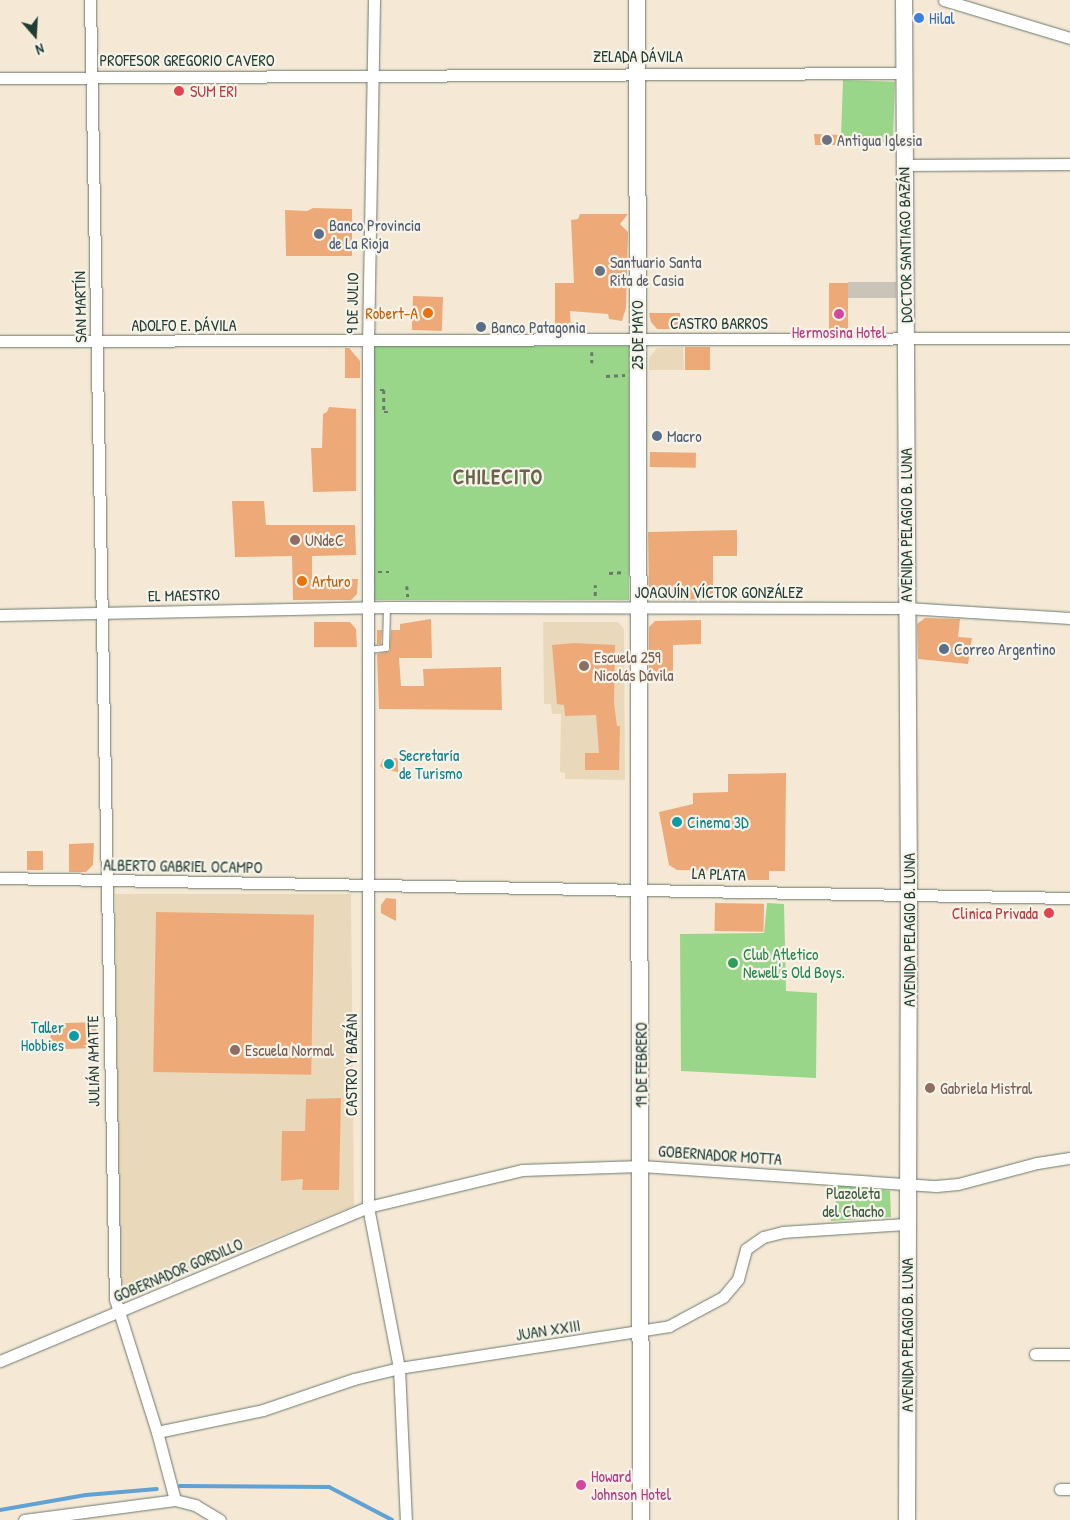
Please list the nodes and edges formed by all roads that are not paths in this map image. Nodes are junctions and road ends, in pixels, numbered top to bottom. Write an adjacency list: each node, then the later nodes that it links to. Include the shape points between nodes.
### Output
1 (90, 0): 11 (street, SAN MARTÍN)
2 (374, 0): 10 (street, 9 DE JULIO)
3 (637, 0): 8 (main road, 25 DE MAYO)
4 (904, 0): 9 (main road, DOCTOR SANTIAGO BAZÁN)
5 (944, 0): 6 (street)
6 (961, 3): 7 (street)
7 (1070, 38)
8 (638, 72): 9 (street, ZELADA DÁVILA); 10 (street, ZELADA DÁVILA); 15 (main road, 25 DE MAYO)
9 (903, 73): 14 (main road, DOCTOR SANTIAGO BAZÁN)
10 (373, 74): 11 (street, PROFESOR GREGORIO CAVERO); 20 (street, 9 DE JULIO)
11 (92, 77): 12 (street, PROFESOR GREGORIO CAVERO); 17 (street, SAN MARTÍN)
12 (0, 78)
13 (1070, 164): 14 (street)
14 (905, 165): 18 (main road, DOCTOR SANTIAGO BAZÁN)
15 (637, 338): 18 (street, CASTRO BARROS); 20 (street, CASTRO BARROS); 24 (main road, 25 DE MAYO)
16 (1070, 338): 18 (street, CASTRO BARROS)
17 (96, 340): 19 (street, ADOLFO E. DÁVILA); 20 (street, ADOLFO E. DÁVILA); 25 (street, SAN MARTÍN)
18 (906, 340): 23 (main road, AVENIDA PELAGIO B. LUNA)
19 (0, 341)
20 (368, 342): 21 (street, 9 DE JULIO)
21 (369, 607): 22 (street, JOAQUÍN VÍCTOR GONZÁLEZ); 25 (street, EL MAESTRO); 28 (street, CASTRO Y BAZÁN)
22 (387, 607): 24 (street, JOAQUÍN VÍCTOR GONZÁLEZ); 28 (lane, via 386,648)
23 (906, 608): 24 (street, JOAQUÍN VÍCTOR GONZÁLEZ); 27 (street, JOAQUÍN VÍCTOR GONZÁLEZ); 33 (main road, AVENIDA PELAGIO B. LUNA)
24 (637, 609): 32 (main road, 19 DE FEBRERO)
25 (100, 613): 26 (street, EL MAESTRO); 30 (street, JULIÁN AMATTE)
26 (0, 615)
27 (1070, 618)
28 (368, 650): 31 (street, CASTRO Y BAZÁN)
29 (0, 878): 30 (street, ALBERTO GABRIEL OCAMPO)
30 (106, 880): 31 (street, ALBERTO GABRIEL OCAMPO); 40 (street, JULIÁN AMATTE, via 115,1299)
31 (366, 885): 32 (street, LA PLATA); 38 (street, CASTRO Y BAZÁN)
32 (642, 888): 33 (street, LA PLATA); 36 (main road, 19 DE FEBRERO)
33 (909, 896): 34 (street, LA PLATA); 37 (main road, AVENIDA PELAGIO B. LUNA)
34 (1070, 898)
35 (1070, 1158): 37 (street, GOBERNADOR MOTTA, via 1037,1162 958,1184)
36 (641, 1166): 37 (street, GOBERNADOR MOTTA); 38 (street, GOBERNADOR MOTTA, via 522,1170); 41 (main road, 19 DE FEBRERO)
37 (908, 1184): 39 (main road, AVENIDA PELAGIO B. LUNA)
38 (368, 1207): 40 (street, GOBERNADOR GORDILLO); 45 (street, CASTRO Y BAZÁN)
39 (908, 1224): 41 (street, JUAN XXIII, via 783,1232 763,1237 746,1249 738,1279 723,1297 681,1321); 52 (main road, AVENIDA PELAGIO B. LUNA)
40 (119, 1313): 44 (street, GOBERNADOR GORDILLO); 46 (street, JULIÁN AMATTE)
41 (639, 1332): 45 (street, JUAN XXIII); 51 (main road, 19 DE FEBRERO)
42 (1035, 1354): 43 (street)
43 (1070, 1354)
44 (0, 1361)
45 (399, 1368): 46 (street, JUAN XXIII, via 354,1379 263,1410); 48 (street, CASTRO Y BAZÁN)
46 (157, 1432): 47 (street, JULIÁN AMATTE)
47 (175, 1500): 49 (street); 50 (street, via 195,1505)
48 (407, 1519)
49 (24, 1520)
50 (220, 1520)
51 (641, 1520)
52 (907, 1520)

